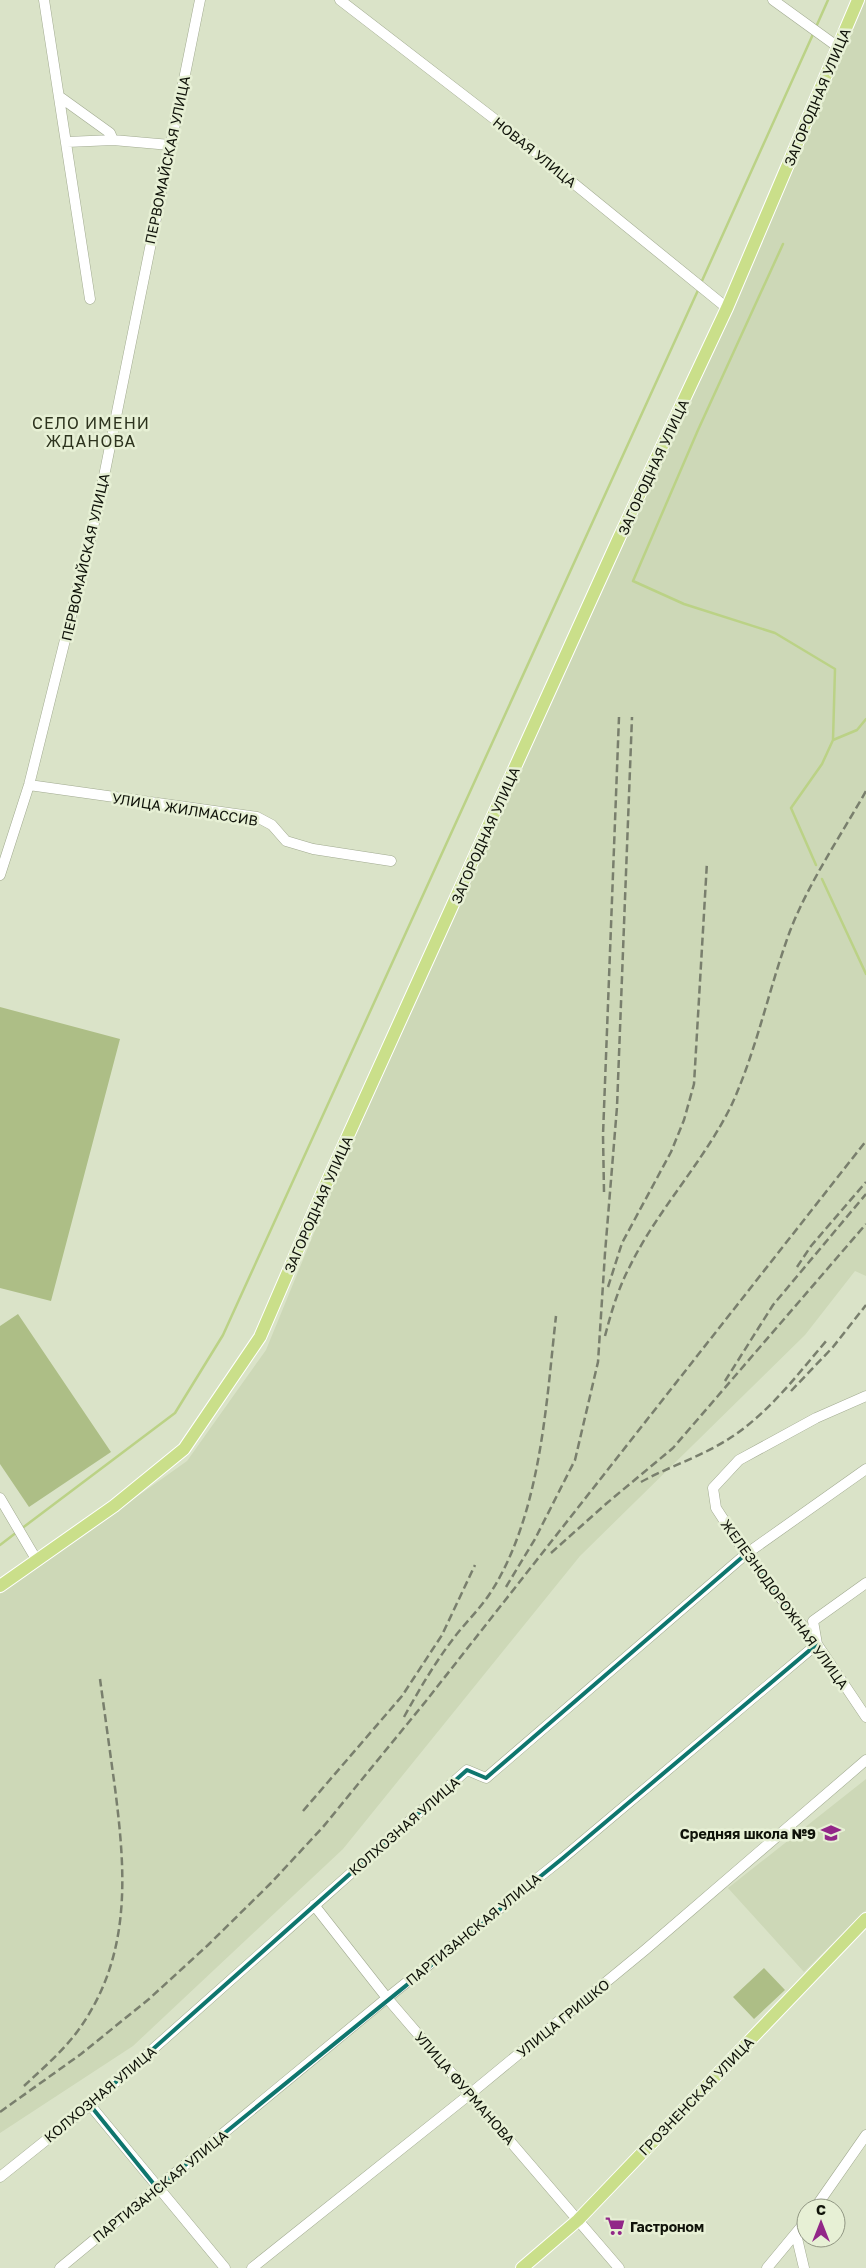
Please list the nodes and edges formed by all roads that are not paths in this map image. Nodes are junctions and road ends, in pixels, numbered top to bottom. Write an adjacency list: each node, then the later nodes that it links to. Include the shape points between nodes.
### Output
1 (44, 0): 7 (street)
2 (200, 0): 10 (street, ПЕРВОМАЙСКАЯ УЛИЦА)
3 (340, 0): 12 (street, НОВАЯ УЛИЦА, via 497,121)
4 (773, 0): 6 (street)
5 (858, 0): 6 (main road, ЗАГОРОДНАЯ УЛИЦА)
6 (838, 47): 12 (main road, ЗАГОРОДНАЯ УЛИЦА)
7 (60, 97): 8 (street, via 110,133); 9 (street)
8 (113, 140): 9 (street); 10 (street)
9 (67, 142): 11 (street)
10 (170, 145): 13 (street, ПЕРВОМАЙСКАЯ УЛИЦА, via 97,512)
11 (90, 299)
12 (728, 308): 21 (main road, ЗАГОРОДНАЯ УЛИЦА, via 618,540 260,1337 184,1448 114,1506)
13 (29, 785): 14 (street, ПЕРВОМАЙСКАЯ УЛИЦА); 15 (street, УЛИЦА ЖИЛМАССИВ, via 257,817 272,825 286,842 313,850)
14 (4, 849): 16 (street, ПЕРВОМАЙСКАЯ УЛИЦА)
15 (391, 861)
16 (0, 874)
17 (866, 1396): 20 (street, ЖЕЛЕЗНОДОРОЖНАЯ УЛИЦА, via 816,1418 739,1460 713,1488 716,1508)
18 (866, 1469): 20 (street, КОЛХОЗНАЯ УЛИЦА)
19 (0, 1498): 21 (street)
20 (746, 1554): 24 (street, ЖЕЛЕЗНОДОРОЖНАЯ УЛИЦА); 27 (street, КОЛХОЗНАЯ УЛИЦА, via 486,1778 467,1770)
21 (36, 1559): 23 (main road, ЗАГОРОДНАЯ УЛИЦА)
22 (866, 1583): 24 (street, via 813,1622)
23 (0, 1586)
24 (817, 1644): 25 (street, ЖЕЛЕЗНОДОРОЖНАЯ УЛИЦА); 29 (street, ПАРТИЗАНСКАЯ УЛИЦА, via 563,1858)
25 (866, 1717)
26 (866, 1760): 30 (street, УЛИЦА ГРИШКО, via 649,1947)
27 (314, 1905): 29 (street, УЛИЦА ФУРМАНОВА); 31 (street, КОЛХОЗНАЯ УЛИЦА)
28 (866, 1919): 36 (main road, ГРОЗНЕНСКАЯ УЛИЦА)
29 (387, 1998): 30 (street, УЛИЦА ФУРМАНОВА); 34 (street, ПАРТИЗАНСКАЯ УЛИЦА)
30 (470, 2094): 36 (street, УЛИЦА ФУРМАНОВА); 41 (street, УЛИЦА ГРИШКО)
31 (90, 2105): 33 (street, КОЛХОЗНАЯ УЛИЦА); 34 (street)
32 (866, 2135): 35 (street)
33 (0, 2177)
34 (157, 2188): 39 (street, ПАРТИЗАНСКАЯ УЛИЦА); 40 (street)
35 (822, 2198)
36 (578, 2220): 42 (main road, ГРОЗНЕНСКАЯ УЛИЦА); 43 (street, УЛИЦА ФУРМАНОВА)
37 (796, 2234): 44 (street)
38 (799, 2248): 45 (street)
39 (60, 2268)
40 (225, 2268)
41 (252, 2268)
42 (522, 2268)
43 (619, 2268)
44 (767, 2268)
45 (804, 2268)

